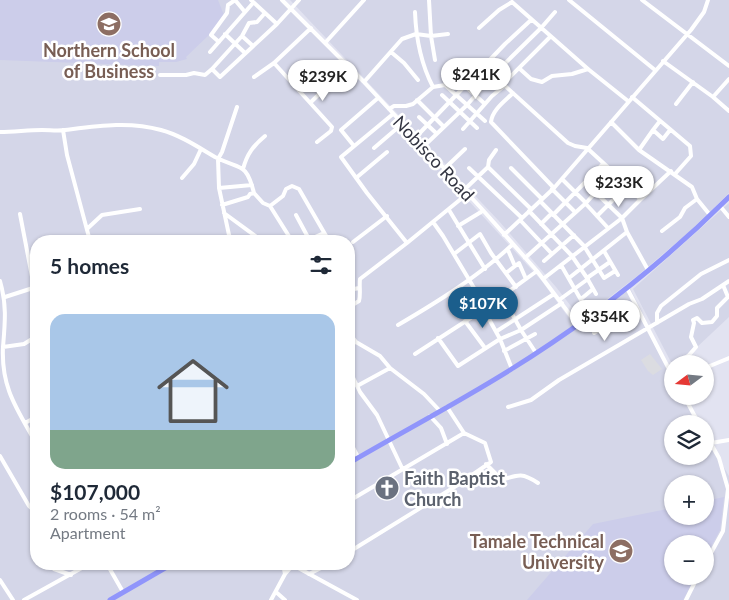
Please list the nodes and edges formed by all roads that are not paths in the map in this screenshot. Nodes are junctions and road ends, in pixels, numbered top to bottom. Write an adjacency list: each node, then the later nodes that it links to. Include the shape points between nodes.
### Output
1 (235, 0): 12 (street); 28 (street, via 228,5 227,13 211,35)
2 (282, 0): 11 (street, Nobisco Road)
3 (299, 0): 11 (street)
4 (364, 0): 30 (street)
5 (429, 0): 26 (street)
6 (569, 0): 45 (street)
7 (642, 0): 24 (street)
8 (708, 0): 24 (street, via 704,12)
9 (252, 1): 12 (street); 15 (street)
10 (512, 1): 16 (street); 19 (street)
11 (292, 9): 17 (street); 18 (street, Nobisco Road)
12 (245, 12): 21 (street)
13 (416, 12): 22 (street)
14 (555, 12): 20 (street)
15 (265, 14): 17 (street); 25 (street, via 257,22 250,23)
16 (532, 20): 20 (street); 49 (street)
17 (277, 24): 31 (street)
18 (311, 28): 30 (street, Nobisco Road); 38 (street)
19 (479, 28)
20 (541, 28): 41 (street); 47 (street)
21 (226, 34): 28 (street); 29 (street)
22 (416, 34): 26 (street); 33 (street, via 402,39); 59 (street, via 423,65)
23 (448, 34): 26 (street)
24 (686, 34): 37 (street); 39 (street)
25 (242, 36): 29 (street); 31 (street)
26 (431, 36): 35 (street)
27 (549, 38): 44 (street)
28 (218, 42): 32 (street)
29 (234, 43): 34 (street); 36 (street)
30 (325, 43): 40 (street, Nobisco Road)
31 (253, 46): 34 (street)
32 (210, 52)
33 (391, 52): 52 (street); 53 (street)
34 (245, 53): 43 (street)
35 (435, 60)
36 (219, 61): 42 (street); 43 (street)
37 (663, 61): 45 (street); 55 (street)
38 (274, 63): 48 (street); 69 (street)
39 (728, 64)
40 (348, 66): 53 (street, Nobisco Road); 69 (street)
41 (588, 68): 44 (street, via 552,76 542,82 531,79); 68 (street)
42 (212, 69): 43 (street, via 220,77); 46 (street, via 204,75)
43 (228, 69)
44 (520, 69): 57 (street)
45 (655, 70): 64 (street)
46 (160, 75)
47 (493, 76): 54 (street); 57 (street)
48 (254, 77)
49 (474, 77): 54 (street, via 481,83); 56 (street, via 467,72 461,73); 58 (street)
50 (729, 78): 66 (street)
51 (457, 79): 58 (street)
52 (418, 80)
53 (364, 82): 65 (street, Nobisco Road)
54 (486, 82): 63 (street)
55 (693, 82): 66 (street); 73 (street)
56 (445, 85): 59 (street); 60 (street)
57 (504, 85): 61 (street); 72 (street)
58 (465, 86): 60 (street); 63 (street)
59 (433, 87): 67 (street)
60 (457, 94): 70 (street); 71 (street)
61 (513, 94): 104 (street, via 568,143); 129 (street, via 500,105 491,122)
62 (442, 95): 70 (street)
63 (475, 96): 71 (street); 72 (street)
64 (632, 97): 68 (street); 86 (street)
65 (378, 98): 75 (street, Nobisco Road); 101 (street, via 341,130)
66 (714, 98): 78 (street)
67 (417, 100): 75 (street, via 413,104); 82 (street)
68 (628, 101): 87 (street)
69 (311, 102): 100 (street, via 332,129)
70 (450, 102): 76 (street); 77 (street)
71 (467, 104): 77 (street); 79 (street)
72 (484, 104): 79 (street)
73 (676, 104)
74 (237, 108): 110 (street)
75 (389, 109): 80 (street, Nobisco Road)
76 (442, 110): 82 (street); 83 (street)
77 (459, 111): 83 (street); 84 (street)
78 (729, 111)
79 (477, 113): 84 (street); 85 (street)
80 (392, 114): 88 (street, Nobisco Road); 101 (street)
81 (419, 117): 89 (street)
82 (435, 117): 89 (street); 90 (street)
83 (452, 118): 90 (street)
84 (470, 121): 91 (street); 92 (street)
85 (485, 121)
86 (660, 121): 94 (street); 95 (street)
87 (611, 122): 104 (street); 108 (street)
88 (402, 124): 99 (street, Nobisco Road); 103 (street)
89 (427, 125): 97 (street); 99 (street)
90 (443, 126): 97 (street)
91 (476, 128)
92 (463, 129)
93 (64, 130): 96 (street); 105 (street, via 112,124 140,126 160,129); 164 (street, via 67,155)
94 (653, 130): 95 (street, via 663,139); 108 (street)
95 (670, 130): 120 (street, via 691,149 691,156)
96 (0, 132)
97 (436, 133): 102 (street)
98 (265, 136): 112 (street, via 252,147)
99 (414, 138): 102 (street, Nobisco Road)
100 (317, 142)
101 (354, 146): 123 (street, via 341,157)
102 (423, 147): 116 (street, Nobisco Road)
103 (374, 148)
104 (587, 148): 111 (street); 124 (street)
105 (201, 149): 110 (street); 122 (street)
106 (465, 149): 116 (street)
107 (496, 150): 114 (street)
108 (639, 150): 117 (street)
109 (387, 152): 123 (street)
110 (218, 159): 112 (street); 128 (street)
111 (603, 164): 118 (street); 119 (street)
112 (243, 168): 126 (street)
113 (469, 168): 121 (street)
114 (488, 168): 121 (street); 147 (street)
115 (510, 168): 137 (street)
116 (444, 169): 130 (street, Nobisco Road)
117 (671, 171): 120 (street); 138 (street)
118 (594, 173): 125 (street); 131 (street)
119 (612, 173): 125 (street); 127 (street)
120 (675, 174): 136 (street, via 692,187)
121 (479, 176): 130 (street); 159 (street)
122 (182, 178)
123 (356, 178): 155 (street)
124 (562, 179): 129 (street); 131 (street)
125 (604, 182): 132 (street)
126 (252, 185): 128 (street); 133 (street)
127 (627, 186): 138 (street); 142 (street)
128 (219, 188): 141 (street)
129 (553, 188): 137 (street); 139 (street)
130 (464, 190): 134 (street, Nobisco Road)
131 (575, 192): 139 (street); 140 (street)
132 (595, 192): 140 (street); 142 (street)
133 (254, 193): 141 (street); 143 (street)
134 (467, 194): 146 (street); 175 (street, Nobisco Road)
135 (729, 197): 144 (main road)
136 (697, 199): 154 (street); 166 (street)
137 (541, 200): 147 (street); 152 (street)
138 (640, 200): 158 (street)
139 (566, 202): 150 (street); 152 (street)
140 (585, 203): 150 (street); 156 (street)
141 (222, 205): 148 (street)
142 (608, 205): 156 (street); 158 (street)
143 (270, 206): 168 (street, via 283,196 286,189 292,186 299,189); 173 (street)
144 (720, 206): 154 (main road); 157 (street)
145 (140, 209): 164 (street, via 102,215)
146 (449, 210): 160 (street); 163 (street)
147 (530, 210): 159 (street); 161 (street)
148 (224, 212): 171 (street); 172 (street)
149 (480, 212): 163 (street)
150 (575, 212): 162 (street)
151 (20, 214): 195 (street)
152 (552, 214): 161 (street); 162 (street)
153 (296, 215): 174 (street)
154 (710, 215): 202 (main road)
155 (387, 216): 177 (street); 178 (street)
156 (597, 216): 165 (street)
157 (729, 217)
158 (622, 218): 165 (street); 167 (street)
159 (521, 219): 175 (street); 179 (street)
160 (433, 222): 178 (street); 186 (street)
161 (541, 224): 169 (street)
162 (562, 224): 169 (street); 176 (street)
163 (458, 226): 180 (street)
164 (87, 228): 170 (street)
165 (608, 228): 183 (street)
166 (662, 231)
167 (627, 232): 185 (street); 202 (street)
168 (324, 234)
169 (550, 234): 179 (street); 182 (street)
170 (89, 235)
171 (229, 235)
172 (254, 235)
173 (288, 235)
174 (306, 235)
175 (504, 235): 181 (street, Nobisco Road)
176 (574, 236): 182 (street); 183 (street)
177 (355, 240)
178 (407, 242): 214 (street, via 360,279)
179 (541, 243): 187 (street); 189 (street)
180 (468, 244): 186 (street); 192 (street, via 480,234); 201 (street)
181 (513, 244): 184 (street); 189 (street, Nobisco Road)
182 (562, 246): 187 (street); 188 (street)
183 (584, 246): 188 (street); 190 (street)
184 (508, 250): 192 (street); 197 (street)
185 (604, 251): 190 (street); 194 (street)
186 (454, 254): 209 (street)
187 (552, 254): 193 (street)
188 (572, 256): 198 (street); 199 (street)
189 (524, 259): 196 (street); 203 (street, Nobisco Road)
190 (593, 259): 199 (street); 200 (street)
191 (729, 260): 233 (street, via 701,274 661,306)
192 (497, 261): 201 (street); 204 (street)
193 (544, 261)
194 (610, 262): 200 (street); 200 (street, via 617,273 604,278)
195 (30, 263)
196 (519, 263): 204 (street); 206 (street)
197 (514, 264)
198 (561, 265): 205 (street); 207 (street)
199 (580, 268): 205 (street); 208 (street)
200 (599, 268): 208 (street)
201 (485, 269): 209 (street)
202 (648, 270): 216 (main road)
203 (537, 271): 206 (street); 207 (street, Nobisco Road)
204 (506, 273): 213 (street)
205 (569, 278): 215 (street)
206 (526, 279): 213 (street)
207 (543, 279): 220 (street, Nobisco Road)
208 (587, 279): 215 (street); 219 (street)
209 (469, 280): 229 (street); 235 (street)
210 (0, 281): 223 (street)
211 (729, 281): 212 (street)
212 (723, 285): 233 (street); 252 (street, via 728,297 717,308 717,316 712,322 693,320 691,337 696,347)
213 (516, 287): 222 (street)
214 (359, 288): 218 (street); 226 (street, via 361,296)
215 (575, 288): 224 (street); 225 (street)
216 (627, 288): 228 (street); 234 (main road)
217 (30, 289): 223 (street)
218 (355, 289)
219 (593, 289): 221 (street); 224 (street)
220 (554, 294): 225 (street, Nobisco Road); 230 (street)
221 (596, 294)
222 (502, 296): 229 (street); 230 (street)
223 (5, 297): 232 (street)
224 (581, 300): 227 (street)
225 (560, 301): 234 (street, Nobisco Road); 237 (street)
226 (355, 303)
227 (585, 307)
228 (638, 307): 236 (street); 239 (street, via 616,317)
229 (485, 309): 231 (street); 238 (street)
230 (516, 319): 237 (street); 238 (street)
231 (465, 321): 241 (street); 247 (street)
232 (2, 322): 246 (street)
233 (657, 323): 236 (street)
234 (577, 324): 249 (main road)
235 (398, 325)
236 (649, 328): 251 (street); 260 (street, via 531,400)
237 (521, 330): 242 (street); 243 (street)
238 (496, 331): 242 (street)
239 (594, 333)
240 (535, 334): 243 (street)
241 (438, 338): 247 (street, via 458,366); 250 (street)
242 (500, 338): 247 (street); 248 (street)
243 (527, 339): 248 (street); 249 (street)
244 (30, 340): 246 (street)
245 (356, 342): 255 (street, via 375,352)
246 (4, 347): 264 (street, via 7,389)
247 (485, 348)
248 (504, 351): 256 (street)
249 (536, 353): 256 (main road)
250 (415, 354)
251 (664, 355)
252 (690, 355)
253 (729, 358): 254 (street)
254 (714, 364)
255 (390, 368): 258 (street); 261 (street)
256 (512, 369): 259 (main road)
257 (355, 382): 258 (street)
258 (357, 386): 267 (street)
259 (447, 407): 261 (main road); 266 (street)
260 (508, 407)
261 (440, 411): 262 (main road)
262 (430, 416): 267 (main road); 270 (street, via 441,428)
263 (30, 420): 264 (street)
264 (24, 423): 265 (street)
265 (30, 433)
266 (464, 434): 270 (street); 276 (street, via 485,442 491,462)
267 (390, 440): 274 (main road); 277 (street)
268 (729, 440): 269 (street)
269 (714, 442)
270 (447, 444): 277 (street)
271 (714, 449): 280 (street, via 726,478)
272 (355, 451): 274 (street)
273 (0, 456): 281 (street)
274 (358, 457): 275 (main road)
275 (355, 459)
276 (486, 464): 278 (street, via 502,480 527,475); 284 (street)
277 (402, 468): 279 (street)
278 (538, 483)
279 (355, 498)
280 (728, 504): 282 (street)
281 (30, 507)
282 (723, 531): 283 (street); 285 (street)
283 (729, 533)
284 (355, 548)
285 (714, 548)
286 (57, 570): 296 (street)
287 (79, 570): 296 (street)
288 (111, 570): 299 (street)
289 (162, 570): 299 (main road)
290 (284, 570): 294 (street)
291 (288, 570): 294 (street)
292 (302, 570): 295 (street)
293 (317, 570): 295 (street)
294 (285, 574): 300 (street)
295 (309, 574): 306 (street)
296 (71, 575): 302 (street)
297 (0, 580): 301 (street)
298 (694, 585): 307 (street)
299 (123, 592): 303 (main road)
300 (276, 592): 304 (street); 305 (street)
301 (13, 600)
302 (24, 600)
303 (110, 600)
304 (271, 600)
305 (284, 600)
306 (357, 600)
307 (686, 600)

